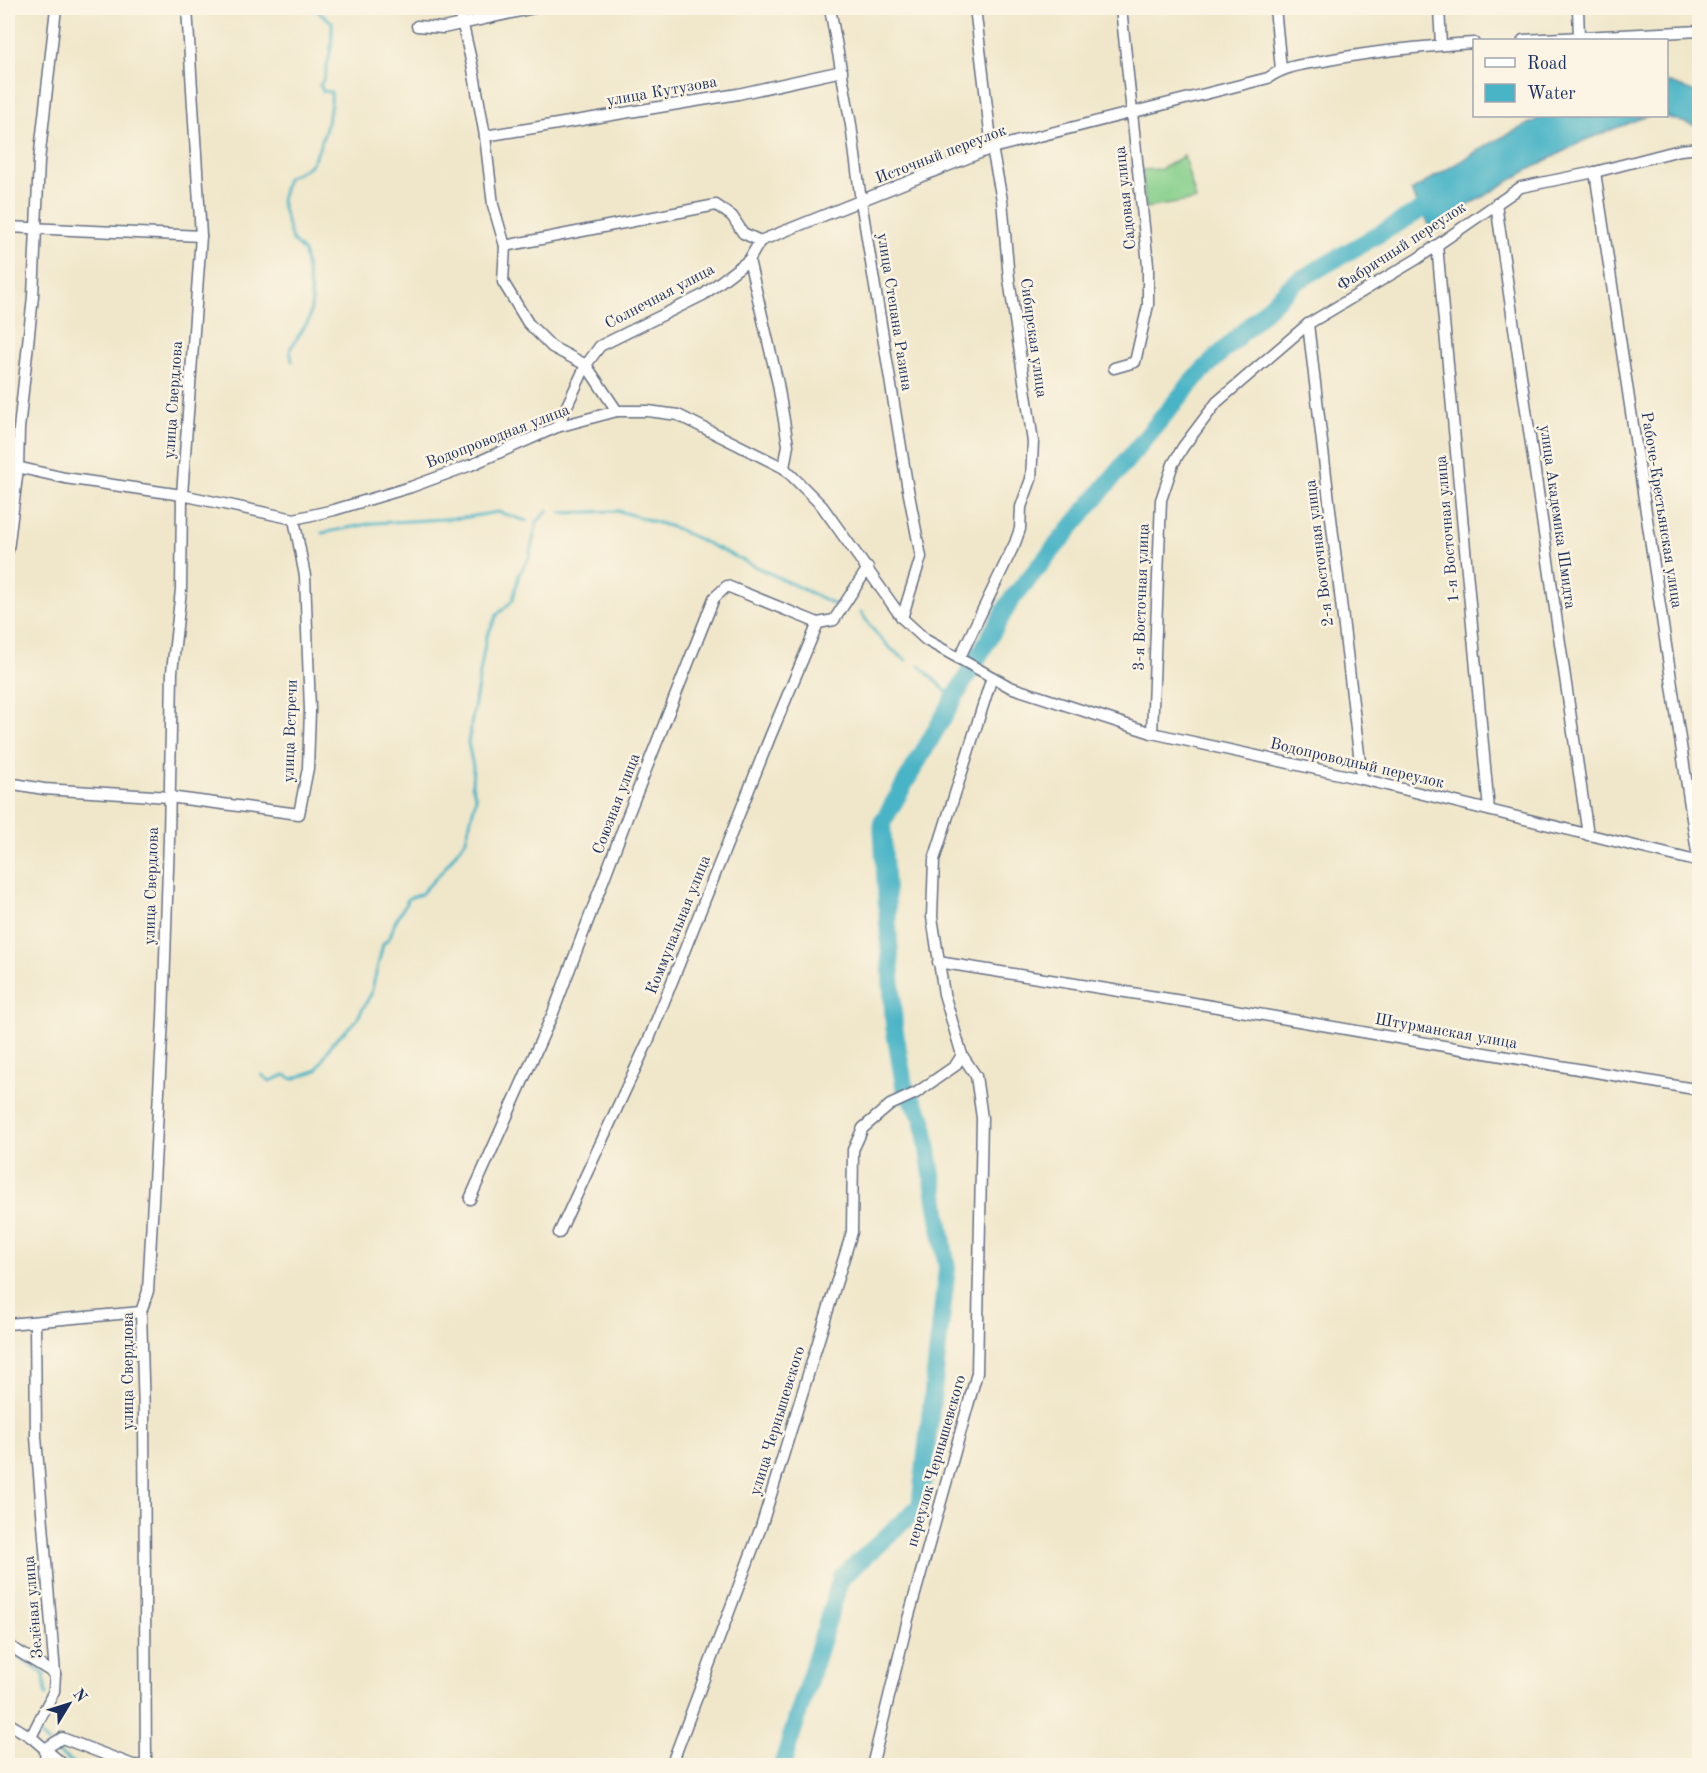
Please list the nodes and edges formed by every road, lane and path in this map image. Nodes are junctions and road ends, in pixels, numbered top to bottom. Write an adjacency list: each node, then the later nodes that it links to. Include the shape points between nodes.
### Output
1 (56, 8): 28 (street, via 39,161)
2 (187, 8): 29 (street, улица Свердлова)
3 (459, 8): 11 (street)
4 (534, 8): 11 (street)
5 (830, 8): 19 (street, улица Степана Разина)
6 (975, 8): 22 (street, Сибирская улица)
7 (1121, 8): 20 (street, Садовая улица)
8 (1275, 8): 18 (street)
9 (1439, 8): 17 (street)
10 (1578, 8): 14 (street)
11 (463, 24): 12 (street, via 442,28); 21 (street)
12 (417, 26)
13 (1700, 32): 14 (street)
14 (1580, 37): 15 (street)
15 (1542, 39)
16 (1473, 43): 17 (street, Источный переулок)
17 (1441, 45): 18 (street, Источный переулок, via 1376,51)
18 (1281, 69): 20 (street, Источный переулок, via 1268,78)
19 (842, 71): 21 (street, улица Кутузова, via 738,94); 25 (street, улица Степана Разина)
20 (1132, 112): 22 (street, Источный переулок); 36 (street, Садовая улица, via 1148,265 1148,305 1135,362)
21 (485, 136): 32 (street, via 493,205)
22 (992, 148): 25 (street, Источный переулок); 48 (street, Сибирская улица, via 1002,200 1033,463 1015,543)
23 (1700, 148): 24 (street, Фабричный переулок)
24 (1595, 172): 26 (street, Фабричный переулок, via 1521,187); 57 (street, Рабоче-Крестьянская улица)
25 (861, 201): 30 (street, Источный переулок); 46 (street, улица Степана Разина, via 921,557)
26 (1496, 204): 31 (street, Фабричный переулок); 56 (street, улица Академика Шмидта)
27 (8, 226): 28 (street)
28 (37, 228): 29 (street); 40 (street, via 28,351)
29 (201, 236): 42 (street, улица Свердлова)
30 (760, 241): 32 (street, via 744,233 732,216 716,205); 33 (street, Солнечная улица)
31 (1437, 245): 34 (street, Фабричный переулок); 55 (street, 1-я Восточная улица)
32 (505, 246): 35 (street, via 503,282 515,306 552,347)
33 (749, 260): 35 (street, Солнечная улица, via 703,295 600,346); 41 (street, via 778,384 788,445)
34 (1308, 324): 39 (street, Фабричный переулок, via 1217,402); 52 (street, 2-я Восточная улица)
35 (586, 365): 37 (street); 38 (street, Солнечная улица)
36 (1114, 368)
37 (617, 411): 38 (street, Водопроводная улица); 41 (street, Водопроводная улица, via 678,415)
38 (557, 427): 43 (street, Водопроводная улица, via 421,483)
39 (1173, 464): 51 (street, 3-я Восточная улица, via 1161,500)
40 (13, 467): 42 (street, Водопроводная улица); 44 (street)
41 (784, 468): 45 (street, Водопроводная улица, via 822,506)
42 (182, 495): 43 (street, Водопроводная улица); 54 (street, улица Свердлова, via 181,590 172,672)
43 (294, 519): 54 (street, улица Встречи, via 305,576 310,710 308,768 299,814)
44 (8, 550)
45 (868, 568): 46 (street, Водопроводная улица); 47 (street, via 834,620)
46 (902, 618): 48 (street, Водопроводная улица, via 926,640)
47 (818, 623): 61 (street, Союзная улица, via 728,586 714,598 553,1013); 62 (street, Коммунальная улица, via 650,1040)
48 (958, 659): 49 (street, Водопроводная улица)
49 (992, 677): 50 (street, Водопроводная улица); 58 (street, переулок Чернышевского, via 934,860 932,917)
50 (1010, 687): 51 (street, Водопроводный переулок)
51 (1152, 733): 52 (street, Водопроводный переулок)
52 (1362, 779): 55 (street, Водопроводный переулок)
53 (8, 783): 54 (street)
54 (169, 797): 63 (street, улица Свердлова, via 163,1019 148,1291)
55 (1489, 810): 56 (street, Водопроводный переулок)
56 (1588, 835): 57 (street, Водопроводный переулок)
57 (1697, 858)
58 (938, 962): 59 (street, переулок Чернышевского); 60 (street, Штурманская улица)
59 (962, 1055): 74 (street, улица Чернышевского, via 955,1066 890,1105 863,1128 853,1150 852,1232 761,1527); 75 (street, переулок Чернышевского, via 976,1076 982,1118 977,1373 908,1619)
60 (1700, 1090)
61 (470, 1199)
62 (559, 1233)
63 (141, 1312): 64 (street); 73 (street, улица Свердлова)
64 (35, 1322): 65 (street); 67 (street, Зелёная улица, via 36,1437)
65 (8, 1324)
66 (8, 1645): 67 (street)
67 (55, 1674): 69 (street, Зелёная улица, via 54,1692)
68 (8, 1723): 69 (street)
69 (31, 1737): 70 (street)
70 (45, 1749): 71 (street); 72 (street); 73 (street, via 62,1738 133,1765)
71 (46, 1766)
72 (65, 1766)
73 (146, 1766)
74 (671, 1766)
75 (872, 1766)

